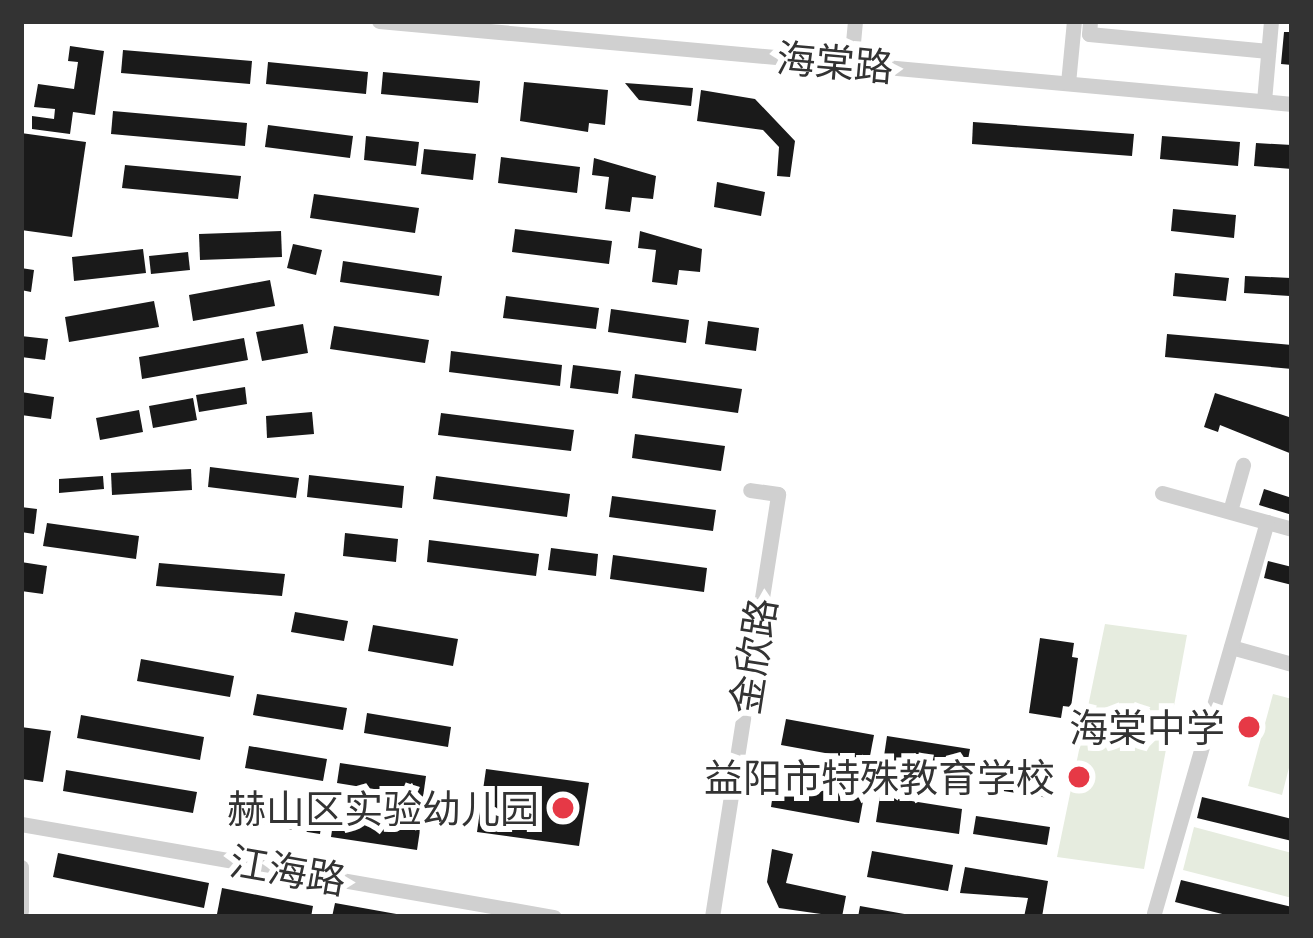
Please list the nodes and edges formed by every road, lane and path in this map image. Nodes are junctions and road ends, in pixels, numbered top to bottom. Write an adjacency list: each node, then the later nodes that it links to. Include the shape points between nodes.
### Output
1 (379, 21): 7 (street, 海棠路)
2 (855, 21): 7 (street)
3 (1074, 21): 8 (street)
4 (1090, 21): 6 (street, via 1089,34)
5 (1271, 21): 6 (street)
6 (1268, 51): 9 (street)
7 (851, 64): 8 (street, 海棠路)
8 (1068, 83): 9 (street, 海棠路)
9 (1264, 101): 10 (street, 海棠路)
10 (1292, 104)
11 (1243, 465): 14 (street)
12 (750, 490): 24 (street, 金欣路, via 778,494)
13 (1162, 493): 14 (street)
14 (1230, 511): 15 (street)
15 (1267, 522): 16 (street); 17 (street)
16 (1292, 529)
17 (1231, 647): 18 (street); 22 (street)
18 (1292, 664)
19 (21, 824): 23 (street, 江海路)
20 (21, 867): 21 (street)
21 (21, 910)
22 (1154, 913)
23 (554, 917)
24 (712, 917)

